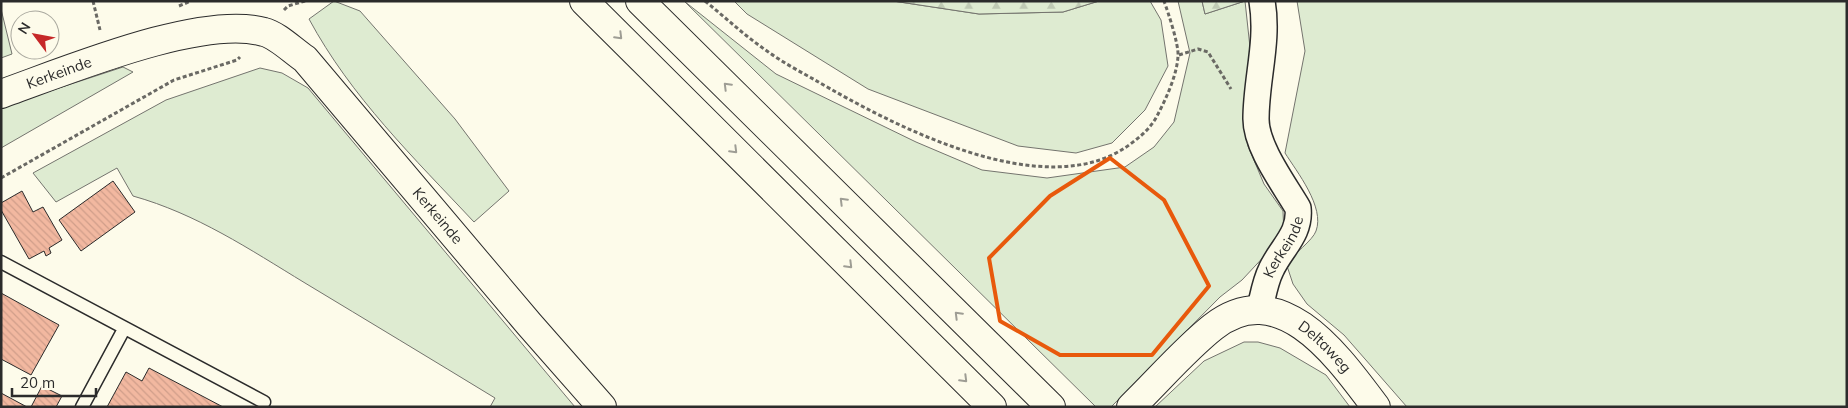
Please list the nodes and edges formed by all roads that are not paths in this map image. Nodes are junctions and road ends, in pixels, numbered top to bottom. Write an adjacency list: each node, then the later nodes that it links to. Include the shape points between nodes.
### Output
1 (584, 1): 12 (main road, one-way to 12)
2 (640, 1): 9 (main road, one-way to 2)
3 (1262, 1): 6 (street, Kerkeinde, via 1264,40 1256,120 1260,142 1298,208 1299,219 1295,234 1270,271)
4 (1, 94): 11 (main road, Kerkeinde, via 180,35 237,28 265,32 305,59)
5 (1, 262): 7 (lane)
6 (1260, 308): 13 (main road, via 1235,314 1214,326); 14 (main road, Deltaweg, via 1280,313 1325,345)
7 (124, 329): 8 (lane); 10 (lane)
8 (264, 402)
9 (1047, 403)
10 (82, 407)
11 (602, 407)
12 (992, 407)
13 (1131, 407)
14 (1376, 407)

